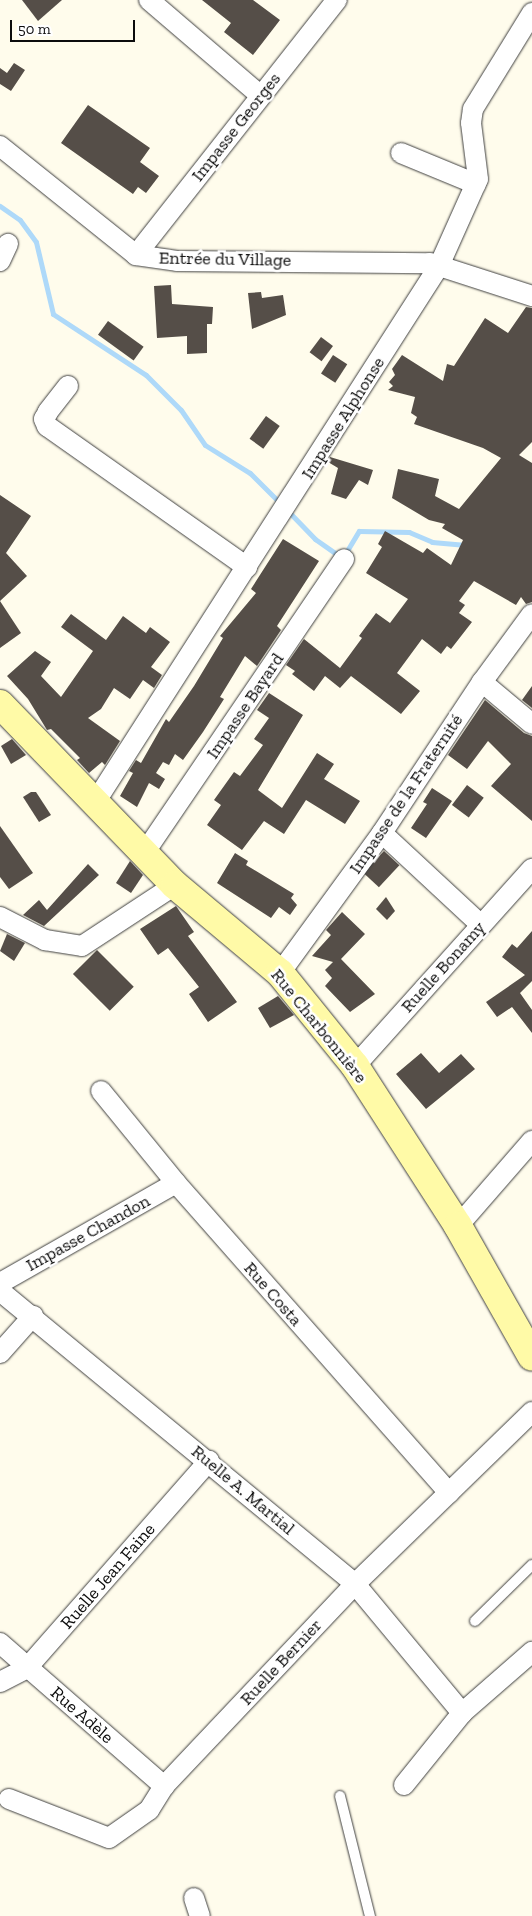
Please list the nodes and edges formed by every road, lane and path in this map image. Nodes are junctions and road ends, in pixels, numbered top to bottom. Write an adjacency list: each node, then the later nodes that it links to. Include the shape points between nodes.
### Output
1 (149, 0): 4 (street)
2 (337, 0): 4 (street, Impasse Georges)
3 (532, 13): 7 (street, Impasse Alphonse, via 472,109 471,123 479,173)
4 (260, 95): 8 (street, Impasse Georges)
5 (0, 146): 8 (street, Entrée du Village)
6 (401, 153): 7 (street)
7 (476, 184): 9 (street, Impasse Alphonse)
8 (136, 256): 9 (street, Entrée du Village, via 177,261)
9 (434, 265): 10 (street, Entrée du Village); 13 (street, Impasse Alphonse)
10 (530, 290)
11 (68, 386): 13 (street, via 44,419 47,426)
12 (344, 559): 20 (street, Impasse Bayard)
13 (247, 567): 18 (street, Impasse Alphonse)
14 (532, 614): 15 (street, Impasse de la Fraternité)
15 (482, 682): 17 (street); 19 (street, Impasse de la Fraternité)
16 (0, 704): 18 (street, Rue Charbonnière)
17 (532, 724)
18 (94, 804): 20 (street, Rue Charbonnière)
19 (382, 833): 24 (street); 25 (street, Impasse de la Fraternité)
20 (146, 852): 22 (street, Rue Charbonnière)
21 (532, 869): 24 (street, Ruelle Bonamy)
22 (175, 885): 23 (street, via 82,946 45,940); 25 (street, Rue Charbonnière)
23 (0, 917)
24 (481, 925): 26 (street, Ruelle Bonamy)
25 (280, 973): 26 (street, Rue Charbonnière)
26 (355, 1066): 30 (street, Rue Charbonnière)
27 (101, 1091): 29 (street, Rue Costa)
28 (532, 1141): 30 (street)
29 (176, 1184): 31 (street, Impasse Chandon); 38 (street, Rue Costa)
30 (458, 1226): 35 (street, Rue Charbonnière)
31 (0, 1283)
32 (0, 1291): 33 (street, Ruelle A. Martial)
33 (33, 1316): 34 (street); 37 (street, Ruelle A. Martial)
34 (0, 1353)
35 (532, 1357)
36 (532, 1412): 38 (street, Ruelle Bernier)
37 (209, 1461): 40 (street, Ruelle A. Martial); 44 (street, Ruelle Jean Faine)
38 (449, 1493): 40 (street, Ruelle Bernier)
39 (532, 1565): 41 (lane)
40 (354, 1584): 46 (street, Ruelle A. Martial); 48 (street, Ruelle Bernier)
41 (475, 1621)
42 (0, 1643): 44 (street, Rue Adèle)
43 (532, 1652): 46 (street)
44 (28, 1668): 45 (street, Ruelle Jean Faine); 48 (street, Rue Adèle)
45 (0, 1682)
46 (462, 1713): 47 (street)
47 (404, 1785)
48 (164, 1786): 50 (street, Ruelle Bernier, via 149,1810 109,1838)
49 (340, 1796): 51 (lane)
50 (9, 1799)
51 (370, 1916)

